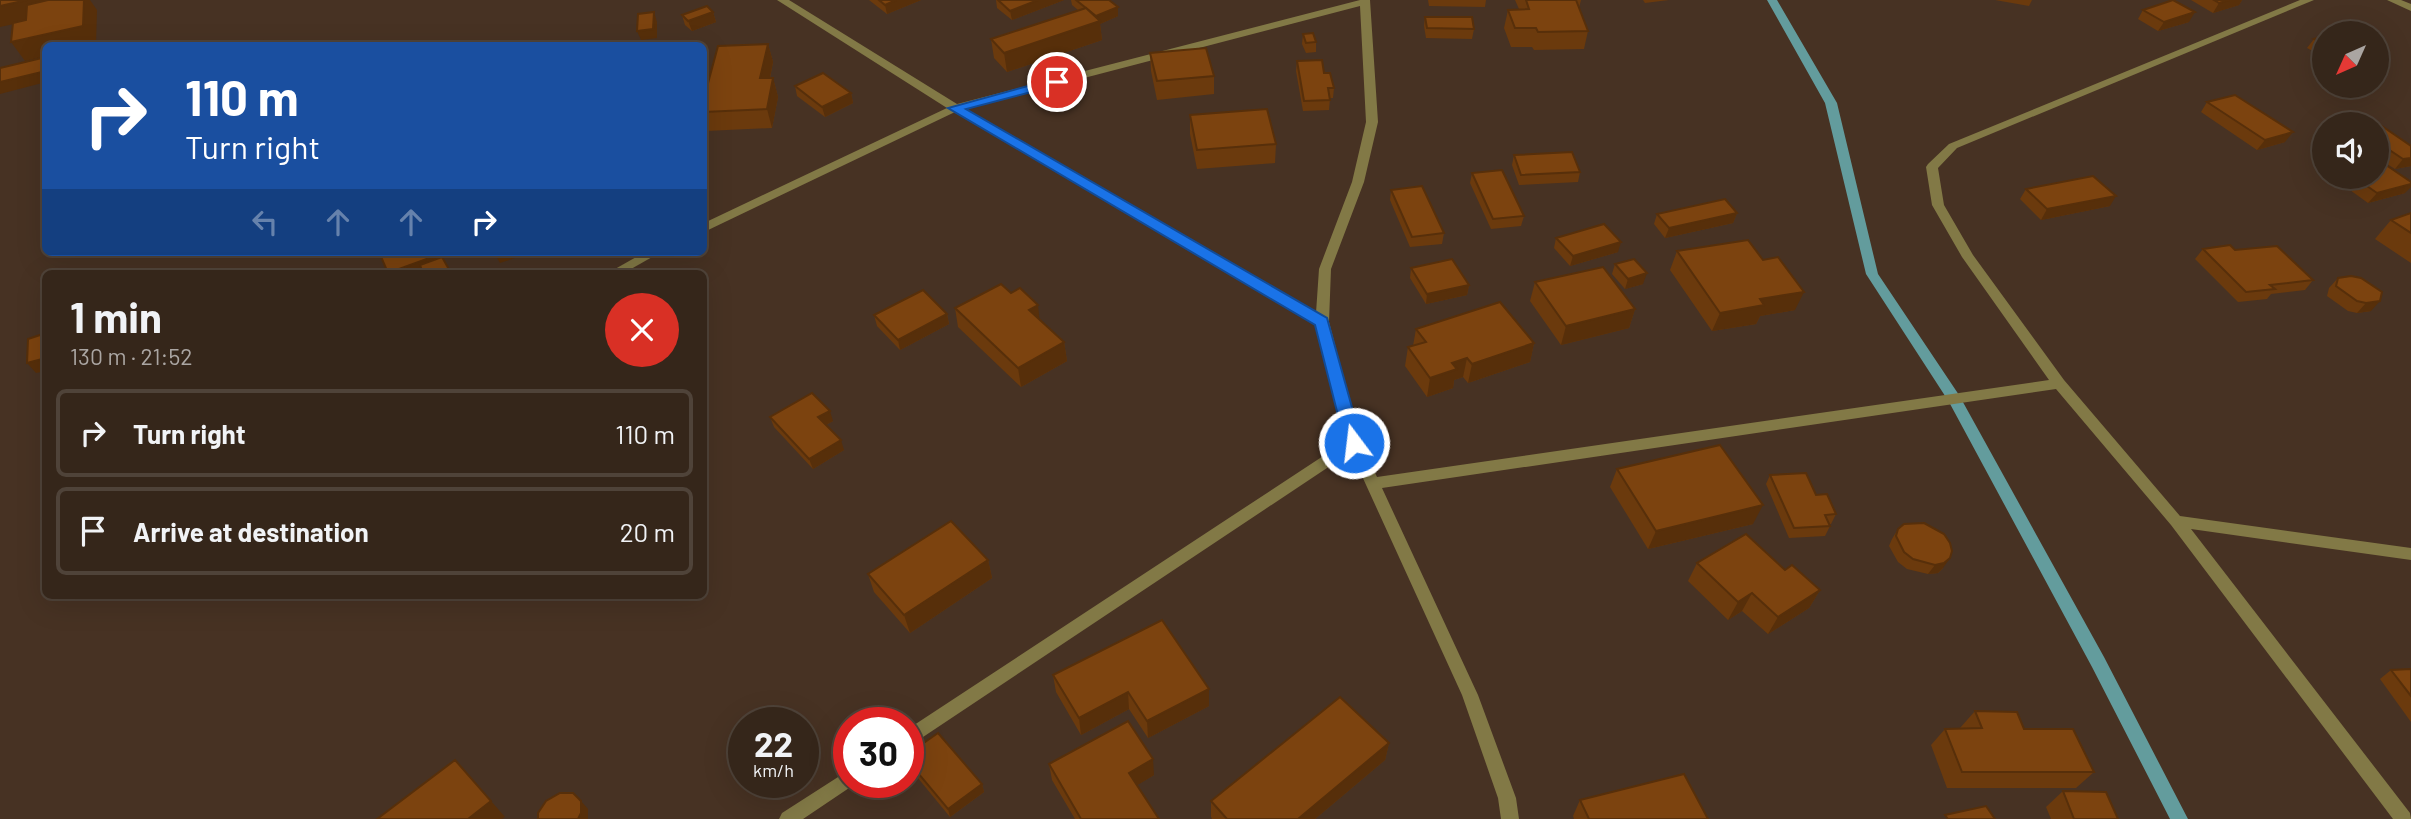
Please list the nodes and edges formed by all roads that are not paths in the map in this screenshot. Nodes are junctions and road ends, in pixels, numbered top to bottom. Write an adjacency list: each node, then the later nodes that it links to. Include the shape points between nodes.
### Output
1 (782, 0): 6 (street)
2 (2309, 0): 11 (street, via 1953,146 1932,167 1938,205 1968,257)
3 (2392, 0): 5 (street)
4 (1365, 1): 6 (street); 10 (street, via 1373,122 1358,181 1325,269)
5 (2411, 8)
6 (955, 108): 7 (street); 10 (street)
7 (707, 227)
8 (647, 256): 9 (street)
9 (620, 270)
10 (1322, 322): 12 (street)
11 (2059, 384): 13 (street); 14 (street)
12 (1354, 443): 13 (street); 16 (street)
13 (1374, 483): 19 (street, via 1469,695 1507,798)
14 (2176, 521): 15 (street); 20 (street)
15 (2411, 554)
16 (924, 728)
17 (833, 789): 18 (street)
18 (788, 819)
19 (1510, 819)
20 (2404, 819)

